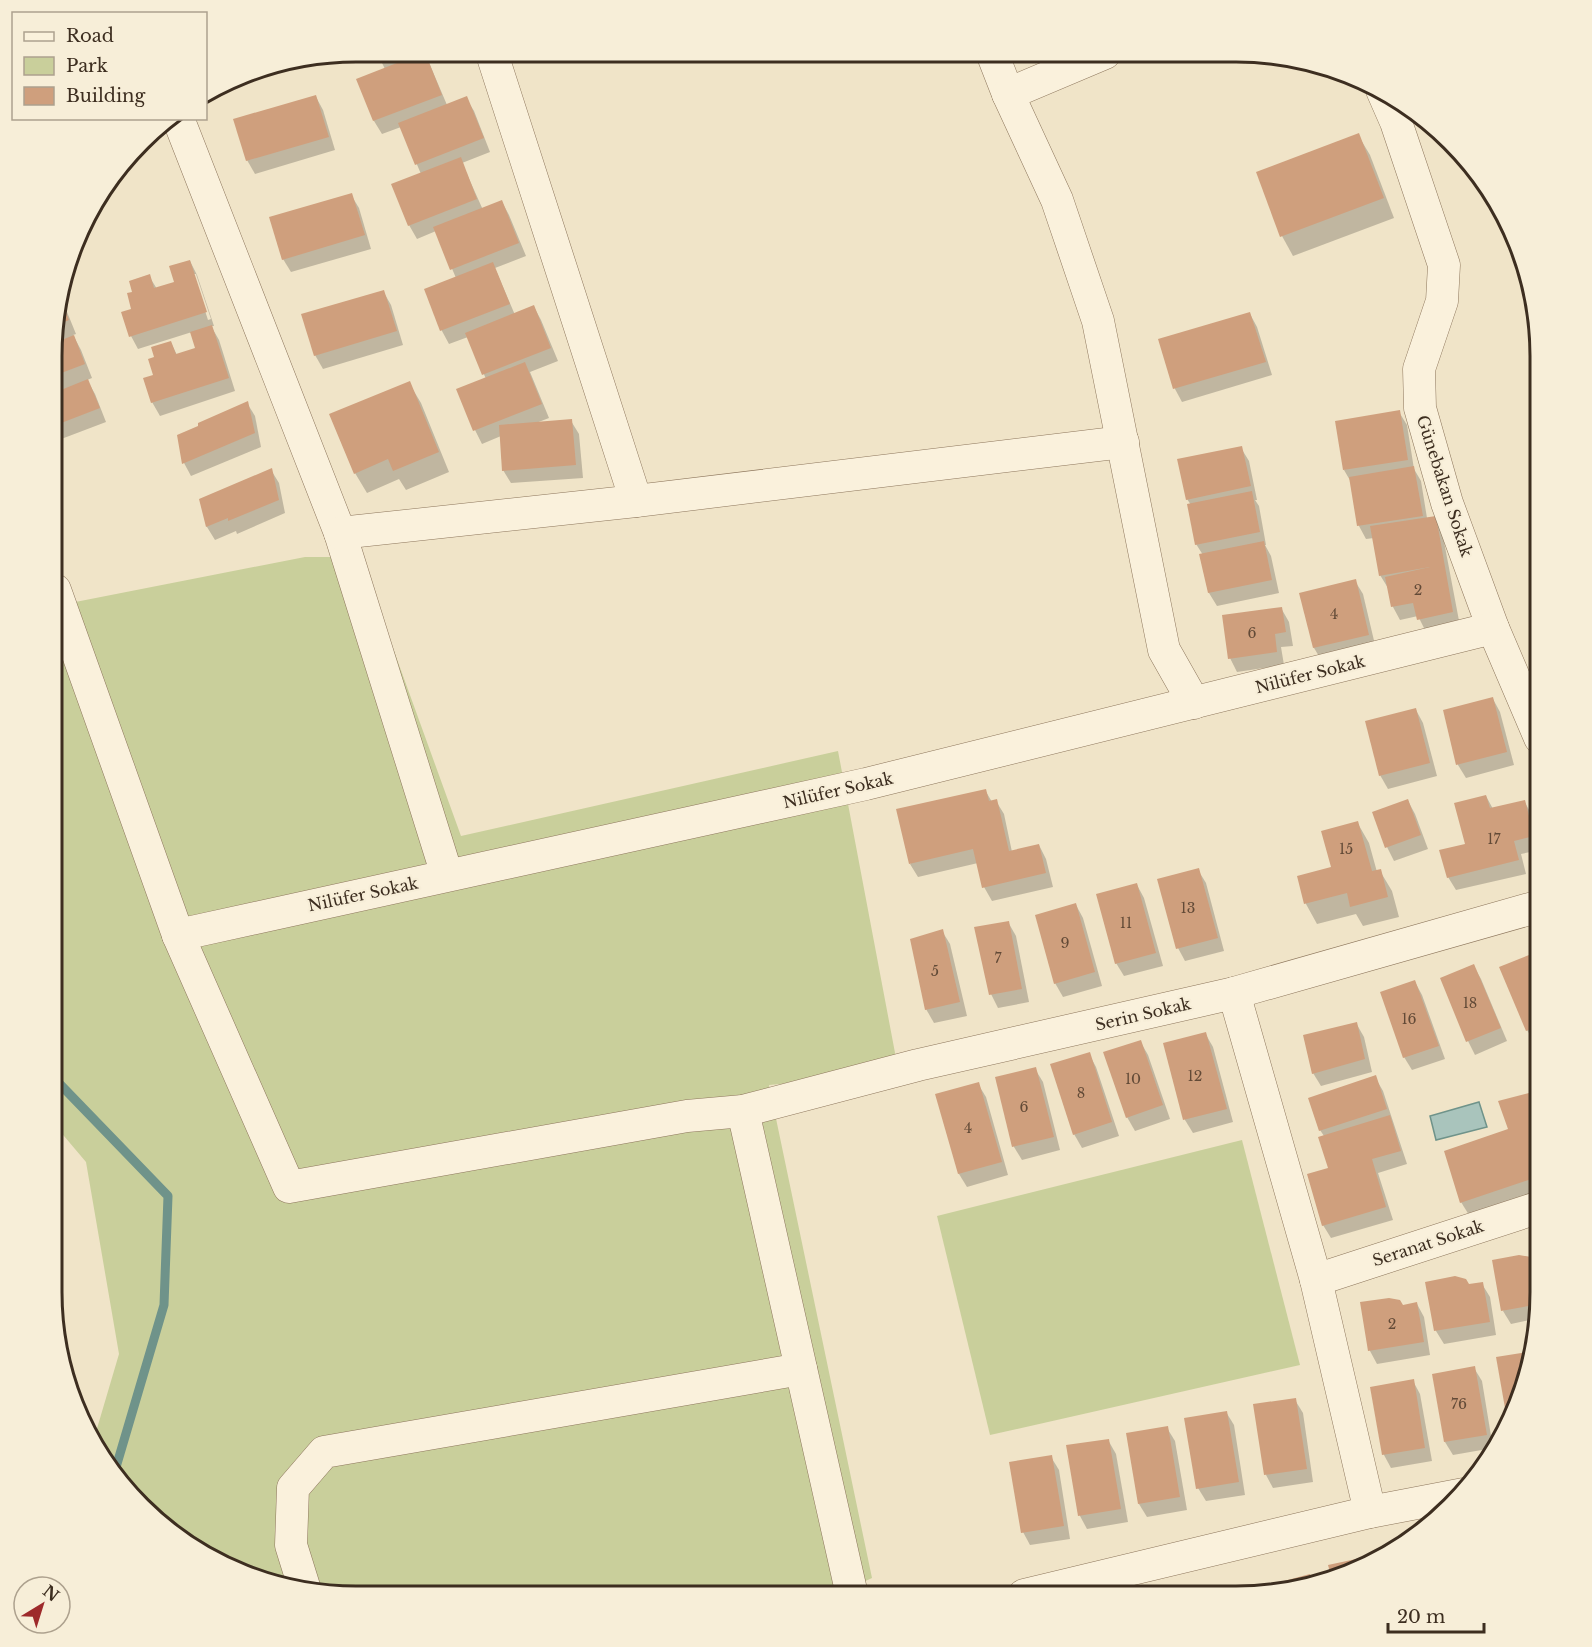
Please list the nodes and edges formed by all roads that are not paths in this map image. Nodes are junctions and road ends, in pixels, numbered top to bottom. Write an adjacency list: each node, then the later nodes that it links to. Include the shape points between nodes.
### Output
1 (495, 62): 8 (street)
2 (996, 62): 4 (street)
3 (1084, 62): 4 (street)
4 (1008, 94): 7 (street, via 1057,200 1098,321)
5 (1387, 103): 11 (street, Günebakan Sokak, via 1444,265 1442,302 1419,369 1420,408 1447,503)
6 (178, 121): 9 (street)
7 (1123, 442): 8 (street); 12 (street, via 1164,650)
8 (636, 501): 9 (street)
9 (340, 533): 14 (street)
10 (62, 610): 16 (street)
11 (1494, 628): 12 (street, Nilüfer Sokak); 13 (street, Günebakan Sokak)
12 (1194, 703): 14 (street, Nilüfer Sokak, via 866,784)
13 (1530, 714)
14 (447, 875): 16 (street, Nilüfer Sokak)
15 (1530, 909): 17 (street, Serin Sokak)
16 (178, 935): 18 (street, Serin Sokak, via 289,1186 687,1116)
17 (1234, 993): 18 (street, Serin Sokak, via 918,1065); 20 (street)
18 (743, 1111): 21 (street)
19 (1530, 1210): 20 (street, Seranat Sokak)
20 (1316, 1281): 23 (street)
21 (801, 1369): 24 (street, via 324,1452 293,1488 291,1545); 25 (street)
22 (1445, 1498): 23 (street)
23 (1370, 1512): 26 (street)
24 (302, 1581)
25 (850, 1586)
26 (1087, 1586)

